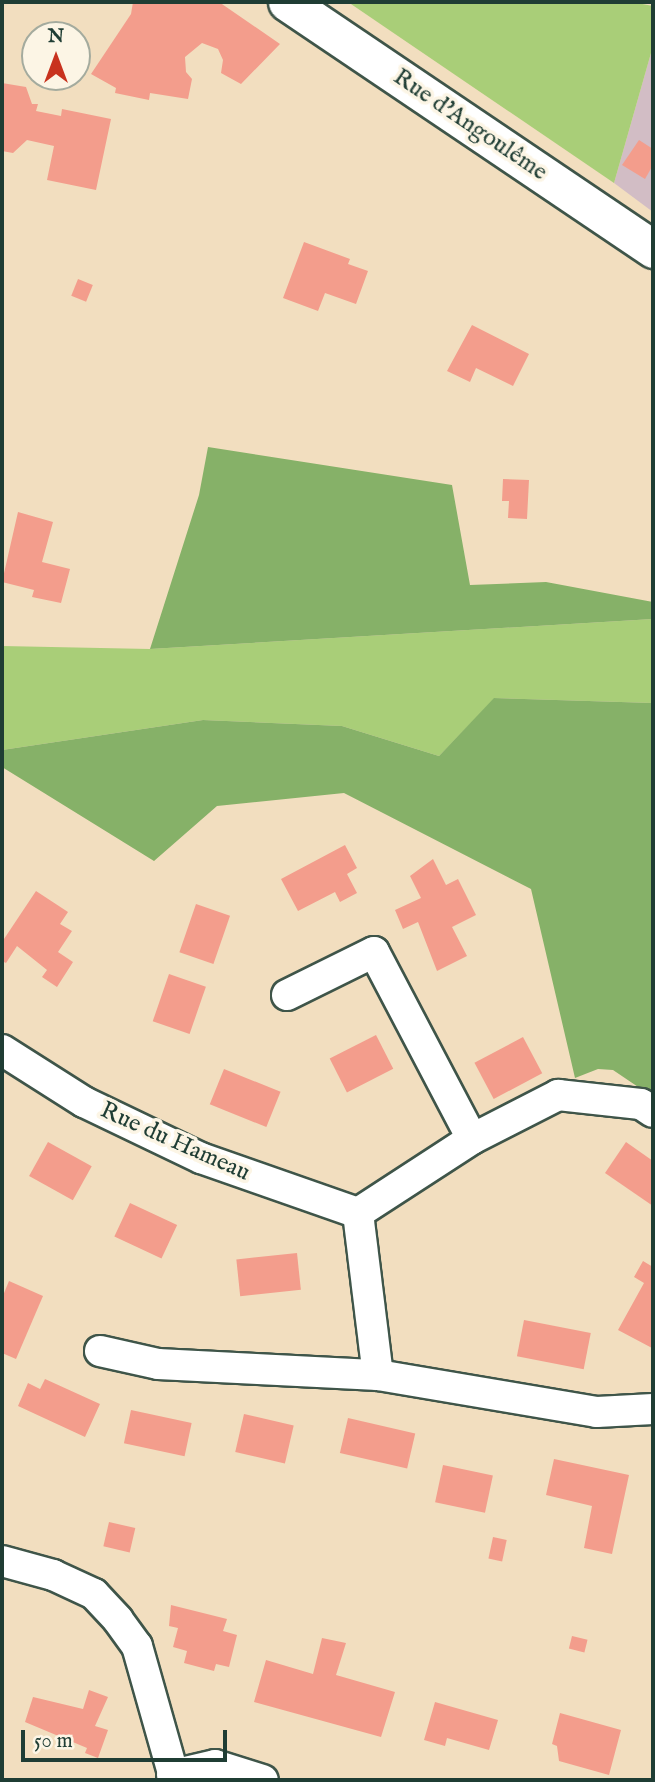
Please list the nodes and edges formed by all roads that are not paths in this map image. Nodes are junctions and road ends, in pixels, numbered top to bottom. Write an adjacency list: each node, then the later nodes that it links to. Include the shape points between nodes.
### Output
1 (287, 2): 2 (street, Rue d'Angoulême)
2 (653, 248)
3 (287, 995): 6 (street, via 374,952)
4 (2, 1050): 7 (street, Rue du Hameau, via 84,1102 201,1158)
5 (653, 1112): 6 (street, via 641,1104 558,1095)
6 (472, 1139): 7 (street)
7 (358, 1213): 9 (street)
8 (100, 1351): 9 (street, via 158,1364)
9 (378, 1375): 10 (street, via 597,1412)
10 (653, 1409)
11 (2, 1561): 12 (street, via 52,1575 94,1594 118,1620 136,1646)
12 (173, 1778): 13 (street, via 215,1765)
13 (263, 1780)

